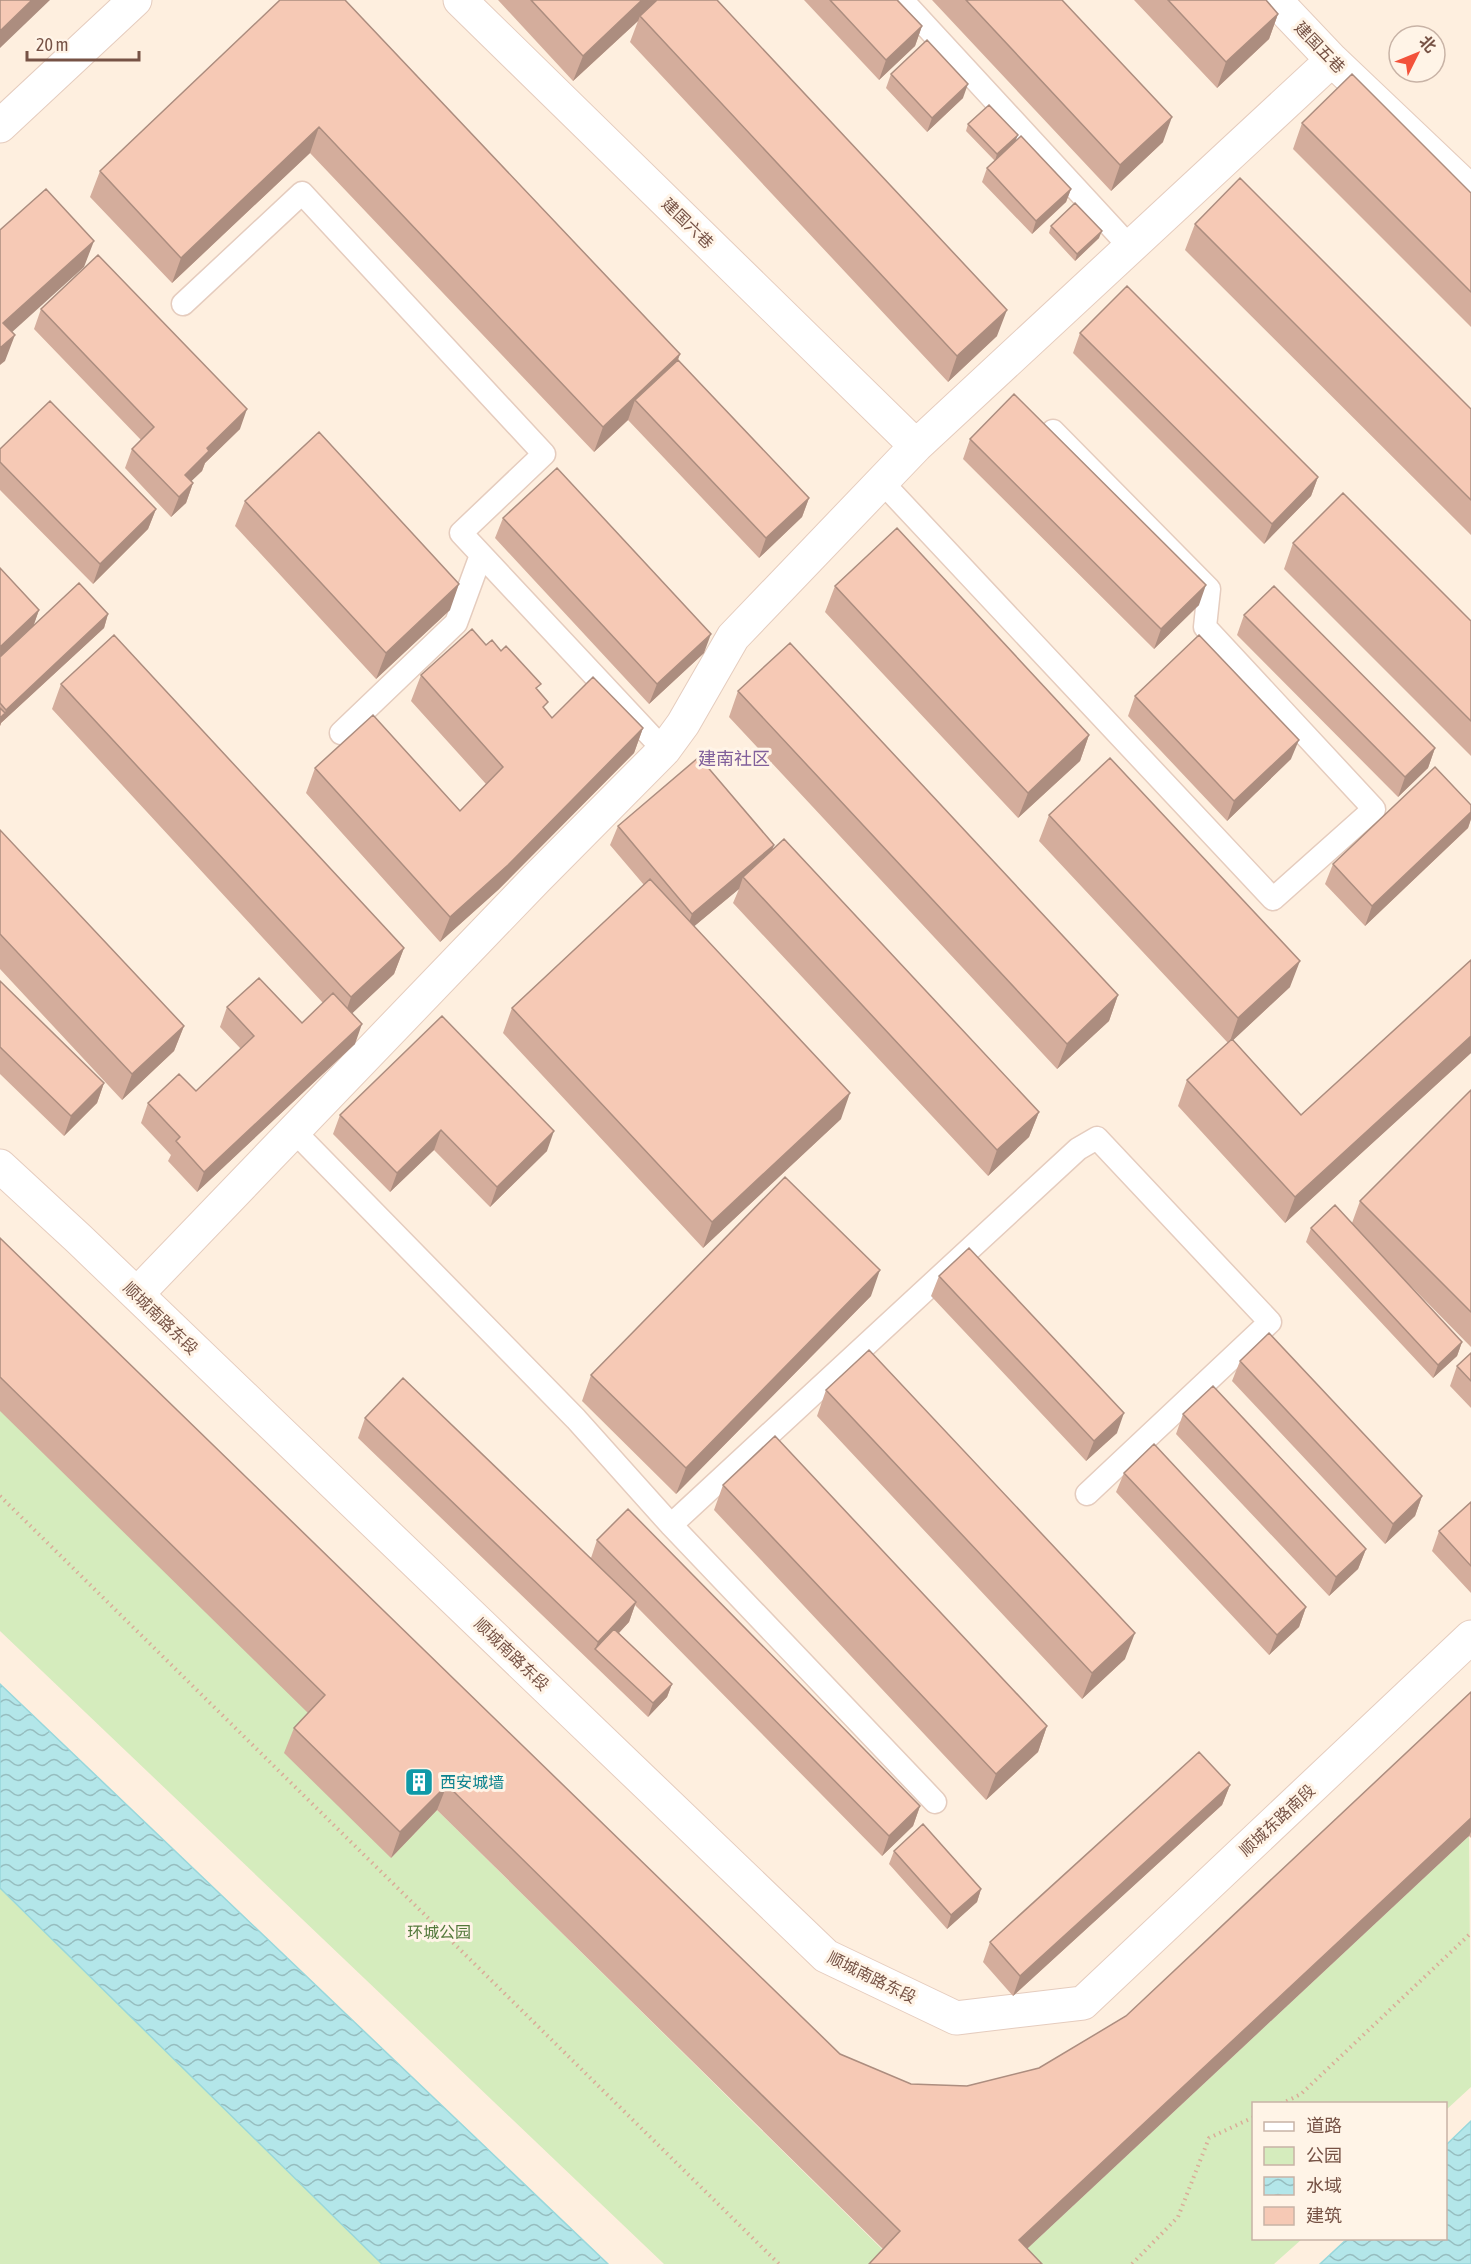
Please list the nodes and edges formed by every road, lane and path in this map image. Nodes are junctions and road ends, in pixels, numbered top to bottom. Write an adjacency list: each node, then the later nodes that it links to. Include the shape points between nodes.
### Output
1 (135, 0): 6 (street)
2 (460, 0): 11 (street, 建国六巷)
3 (902, 0): 8 (lane)
4 (1275, 0): 5 (street, 建国五巷)
5 (1332, 60): 7 (street, 建国五巷); 8 (street)
6 (0, 126)
7 (1471, 192)
8 (1130, 248): 11 (street)
9 (183, 304): 13 (lane, via 302,193 544,454 460,533)
10 (1053, 431): 12 (lane, via 1209,589 1205,627 1374,809 1273,899)
11 (916, 446): 12 (street)
12 (882, 482): 15 (street, via 733,637)
13 (481, 555): 14 (lane, via 456,623); 15 (lane)
14 (341, 733)
15 (664, 750): 16 (street)
16 (294, 1131): 18 (street); 21 (lane, via 576,1419)
17 (0, 1166): 18 (street, 顺城南路东段)
18 (137, 1294): 25 (street, 顺城南路东段, via 826,1956 956,2018)
19 (1087, 1494): 21 (lane, via 1270,1322 1096,1138 1078,1149)
20 (0, 1496): 28 (path)
21 (671, 1525): 23 (lane)
22 (1471, 1637): 25 (street, 顺城东路南段)
23 (935, 1802)
24 (1471, 1933): 26 (path, via 1301,2094)
25 (1083, 2003)
26 (1283, 2102)
27 (1252, 2118): 29 (path, via 1209,2138 1178,2217)
28 (779, 2264)
29 (1132, 2264)

